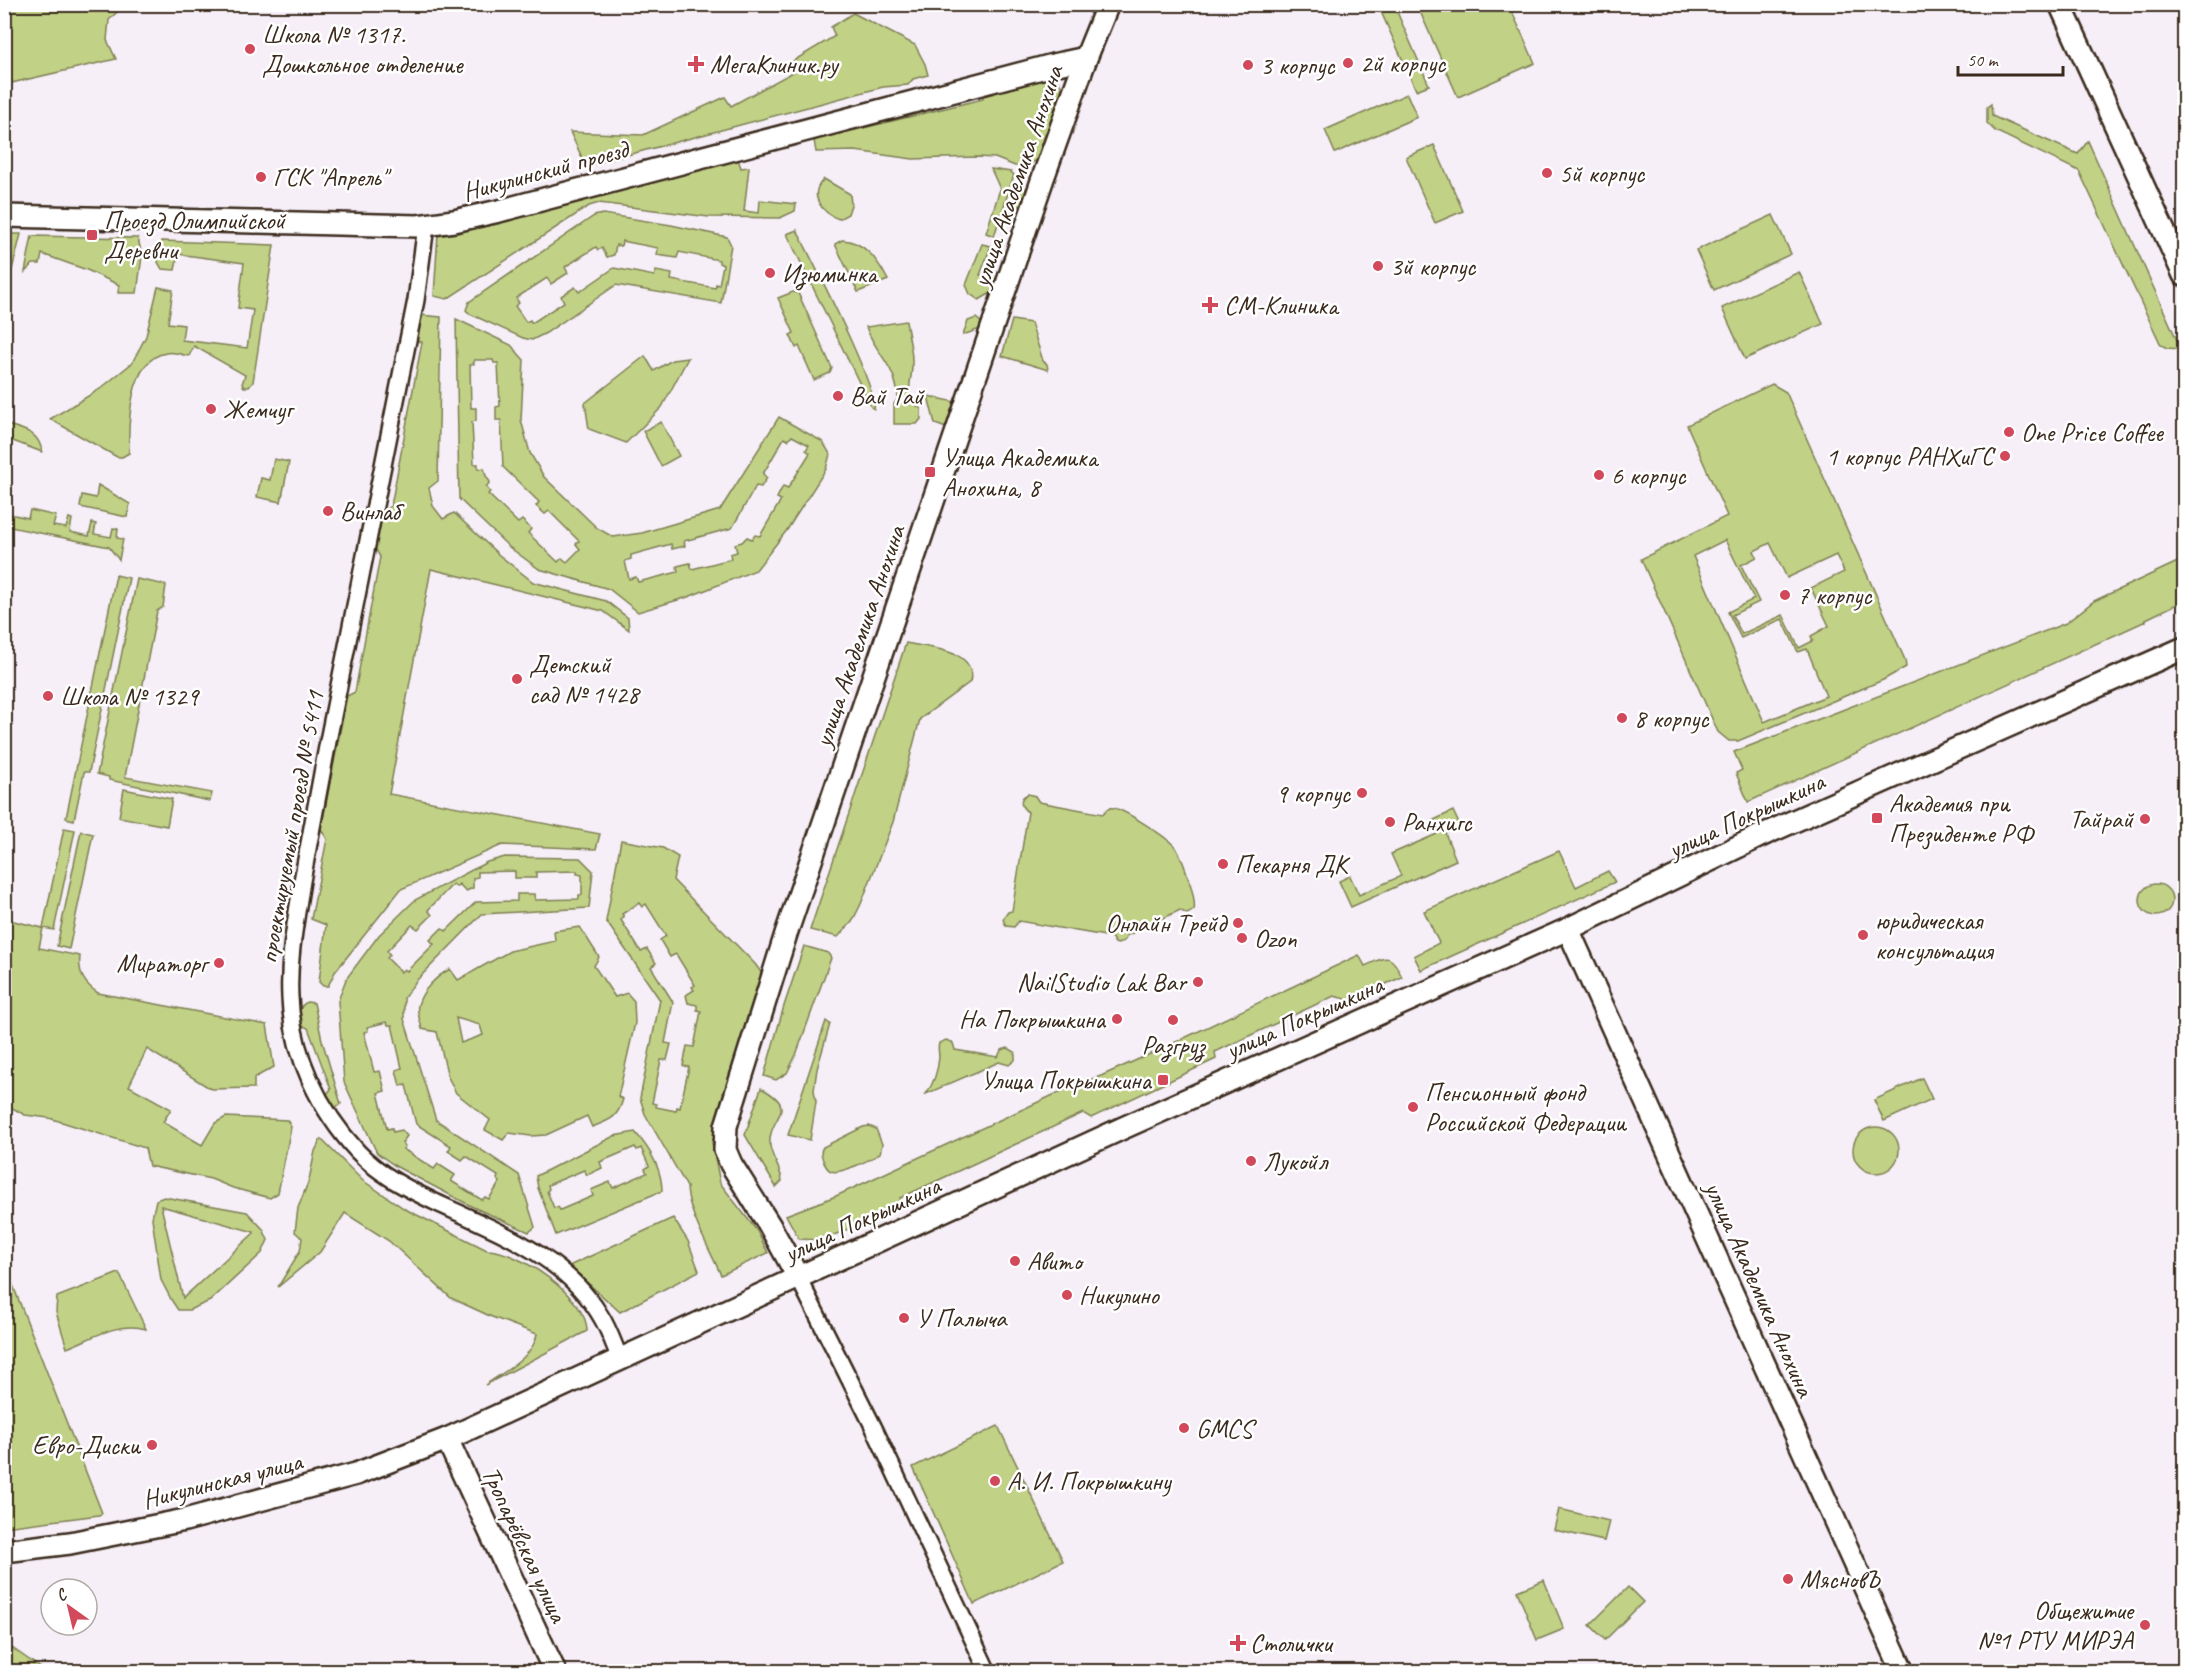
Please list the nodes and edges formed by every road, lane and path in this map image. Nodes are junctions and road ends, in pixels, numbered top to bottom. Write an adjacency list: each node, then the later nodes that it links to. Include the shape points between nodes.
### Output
1 (1108, 4): 3 (street, улица Академика Анохина)
2 (2060, 4): 6 (street)
3 (1086, 58): 5 (street, Никулинский проезд, via 499,211); 9 (street, улица Академика Анохина, via 786,934 726,1126 725,1150 730,1164)
4 (4, 216): 5 (street, Никулинский проезд)
5 (426, 226): 10 (street, проектируемый проезд № 5411, via 416,300 315,807 291,950 294,1034 313,1087 340,1130 367,1161 401,1186 509,1237 563,1271 602,1318)
6 (2184, 275)
7 (2184, 648): 8 (street, улица Покрышкина, via 1758,837)
8 (1568, 929): 9 (street, улица Покрышкина); 15 (street, улица Академика Анохина)
9 (798, 1277): 10 (street, улица Покрышкина); 14 (street)
10 (620, 1360): 11 (street, улица Покрышкина)
11 (447, 1439): 12 (street, Никулинская улица, via 356,1474 195,1518 70,1543); 13 (street, Тропарёвская улица)
12 (4, 1551)
13 (555, 1671)
14 (988, 1671)
15 (1903, 1671)

